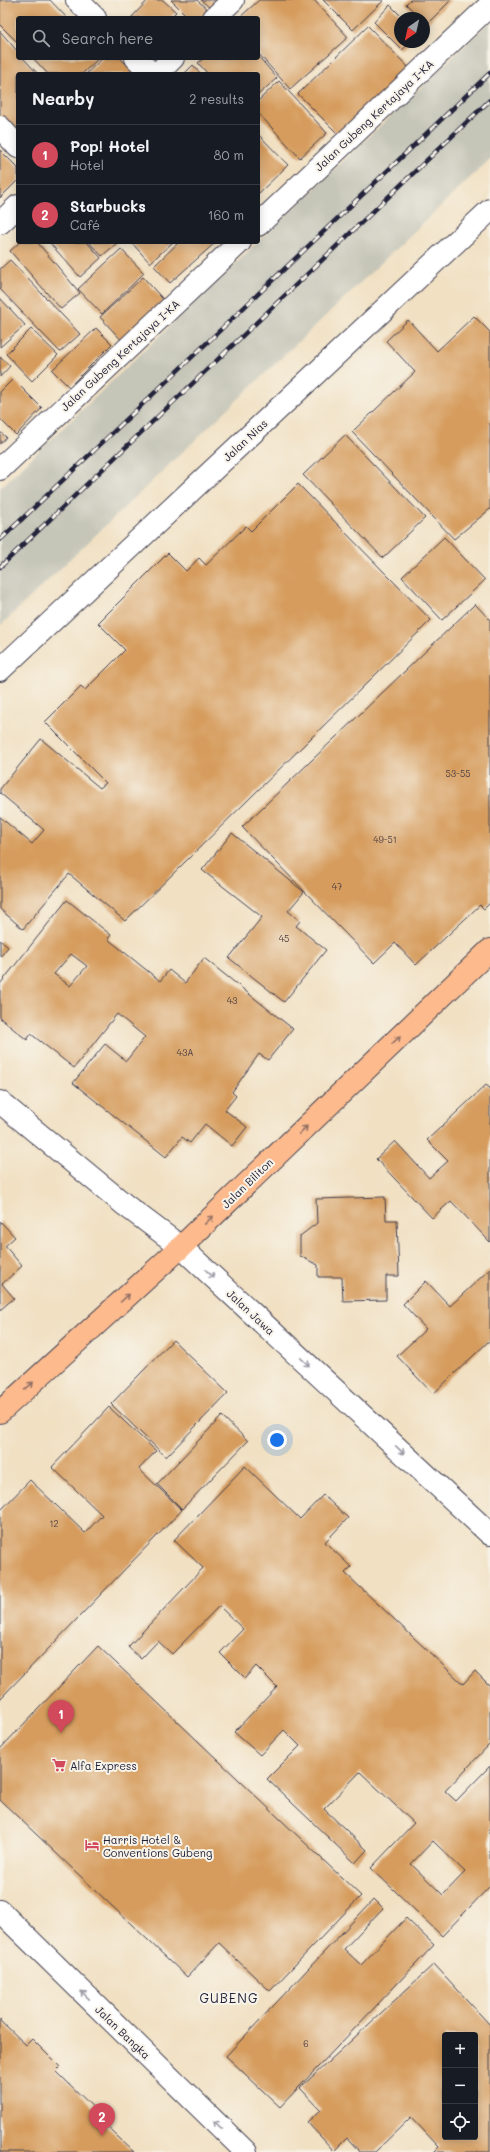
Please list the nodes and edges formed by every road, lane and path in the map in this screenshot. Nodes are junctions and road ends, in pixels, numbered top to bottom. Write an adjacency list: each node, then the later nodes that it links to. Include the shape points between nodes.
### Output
1 (77, 0): 4 (street)
2 (233, 0): 5 (street)
3 (490, 5): 15 (street, Jalan Gubeng Kertajaya I-KA)
4 (93, 16)
5 (216, 16)
6 (138, 60): 8 (street)
7 (171, 60): 9 (street)
8 (150, 72)
9 (158, 72)
10 (0, 127): 11 (street)
11 (16, 145)
12 (16, 208): 14 (street)
13 (490, 210): 18 (street, Jalan Nias)
14 (0, 223)
15 (260, 223)
16 (238, 244): 17 (street, Jalan Gubeng Kertajaya I-KA)
17 (0, 469)
18 (0, 670)
19 (490, 950): 21 (highway, Jalan Biliton, one-way to 19)
20 (0, 1102): 21 (street, Jalan Jawa, via 125,1205)
21 (181, 1247): 22 (highway, Jalan Biliton, one-way to 21); 23 (street, Jalan Jawa, one-way to 23)
22 (0, 1412)
23 (490, 1534)
24 (0, 1911): 25 (street, Jalan Bangka, one-way to 24)
25 (246, 2152)

